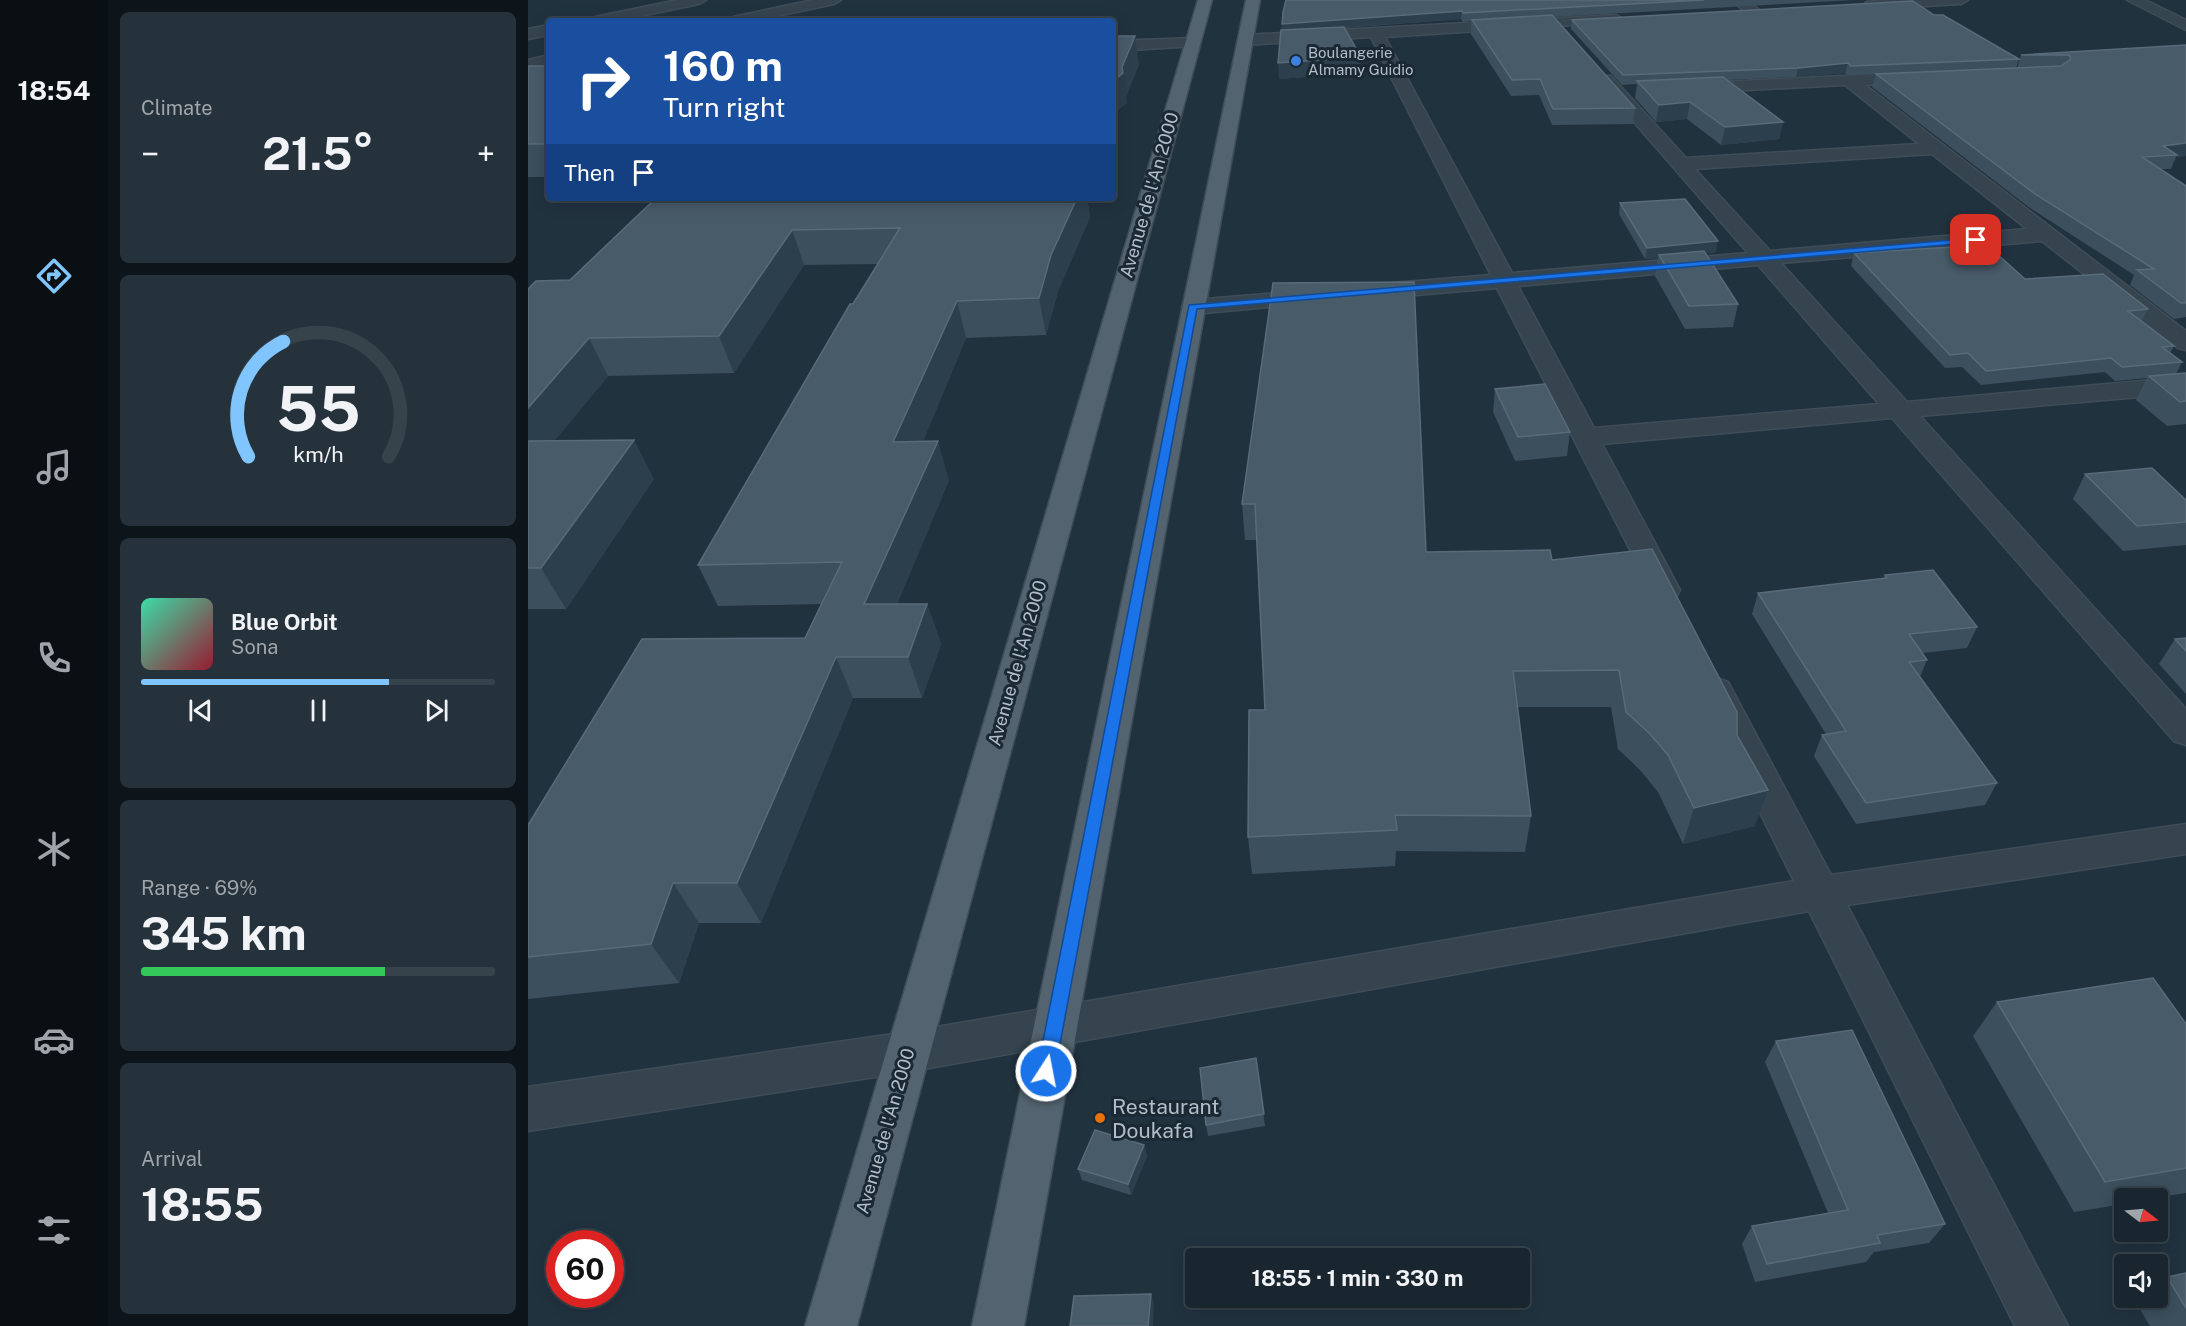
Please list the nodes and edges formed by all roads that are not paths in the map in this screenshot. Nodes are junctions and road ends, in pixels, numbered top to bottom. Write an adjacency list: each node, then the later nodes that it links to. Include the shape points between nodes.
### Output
1 (699, 0): 7 (street)
2 (834, 0): 13 (street)
3 (1205, 0): 21 (main road, Avenue de l'An 2000)
4 (1253, 0): 20 (main road)
5 (1961, 0): 9 (street)
6 (2134, 0): 16 (street)
7 (663, 3): 11 (street); 12 (street)
8 (1734, 6): 10 (street)
9 (1857, 6)
10 (1759, 11)
11 (684, 16)
12 (606, 18)
13 (747, 18)
14 (1636, 18): 15 (street)
15 (1555, 23): 18 (street); 30 (street, via 1586,57 1628,91)
16 (2186, 26)
17 (546, 31): 19 (street)
18 (1376, 33): 20 (street); 33 (street)
19 (528, 34)
20 (1246, 40): 34 (main road)
21 (1192, 43): 22 (street); 45 (main road, Avenue de l'An 2000)
22 (1116, 46)
23 (546, 61): 24 (street)
24 (528, 67): 25 (street)
25 (546, 68)
26 (1930, 77): 27 (street)
27 (1850, 81): 28 (street); 29 (street)
28 (1675, 89)
29 (1937, 148): 30 (street); 31 (street)
30 (1680, 164): 32 (street)
31 (2046, 234): 32 (street); 35 (street)
32 (1765, 259): 33 (street); 37 (street)
33 (1504, 281): 34 (street); 38 (street)
34 (1193, 307): 44 (main road)
35 (2186, 343)
36 (2186, 385): 37 (street)
37 (1899, 410): 38 (street); 41 (street)
38 (1587, 437): 39 (street)
39 (1679, 618)
40 (1701, 660): 43 (street)
41 (2186, 732)
42 (2186, 839): 43 (street)
43 (1820, 894): 44 (street); 49 (street)
44 (1055, 1025): 45 (street); 48 (main road)
45 (907, 1052): 46 (street); 47 (main road, Avenue de l'An 2000)
46 (528, 1109)
47 (831, 1326)
48 (998, 1326)
49 (2042, 1326)

